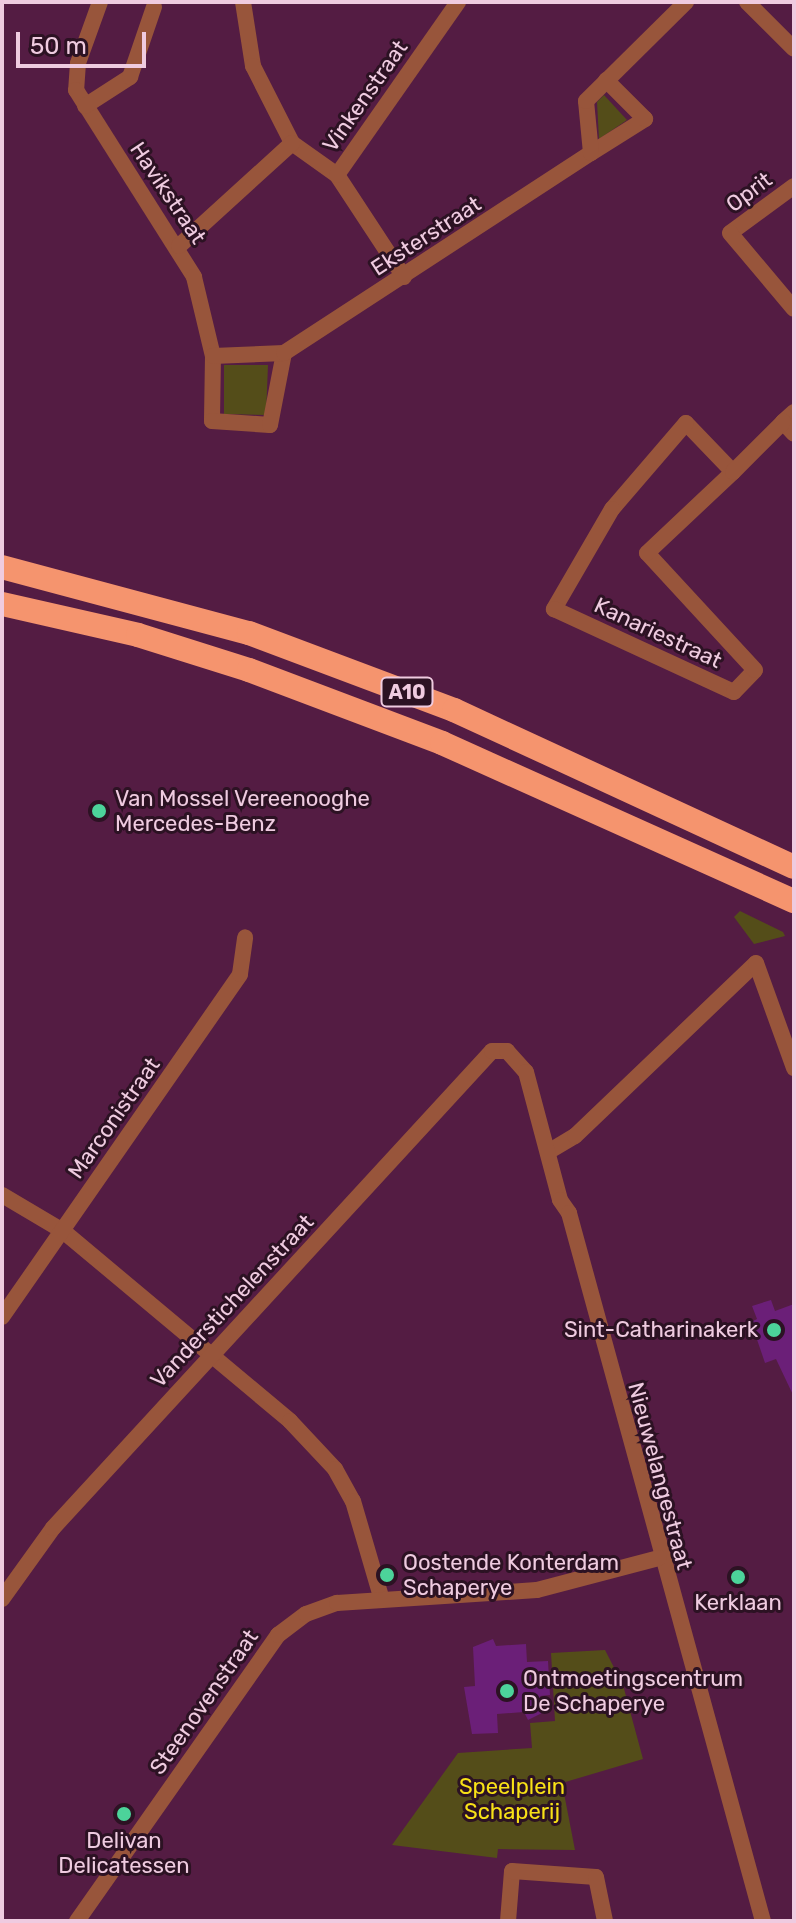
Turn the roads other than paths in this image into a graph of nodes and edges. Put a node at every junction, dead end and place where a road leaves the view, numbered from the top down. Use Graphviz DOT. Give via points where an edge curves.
graph roads {
  1 [pos="100,2"];
  2 [pos="243,2"];
  3 [pos="458,2"];
  4 [pos="686,2"];
  5 [pos="747,2"];
  6 [pos="154,7"];
  7 [pos="794,49"];
  8 [pos="606,80"];
  9 [pos="85,106"];
  10 [pos="292,143"];
  11 [pos="591,153"];
  12 [pos="337,175"];
  13 [pos="792,193"];
  14 [pos="179,246"];
  15 [pos="404,277"];
  16 [pos="794,309"];
  17 [pos="284,353"];
  18 [pos="213,356"];
  19 [pos="790,423"];
  20 [pos="733,472"];
  21 [pos="2,567"];
  22 [pos="2,604"];
  23 [pos="794,867"];
  24 [pos="794,901"];
  25 [pos="245,937"];
  26 [pos="507,1051"];
  27 [pos="794,1068"];
  28 [pos="548,1152"];
  29 [pos="2,1195"];
  30 [pos="63,1231"];
  31 [pos="2,1317"];
  32 [pos="213,1354"];
  33 [pos="659,1558"];
  34 [pos="2,1599"];
  35 [pos="382,1600"];
  36 [pos="77,1921"];
  37 [pos="508,1921"];
  38 [pos="605,1921"];
  39 [pos="763,1921"];
  1 -- 9 [label="street, Havikstraat" via="78,63 76,90"];
  2 -- 10 [label="street" via="253,66"];
  3 -- 12 [label="street, Vinkenstraat"];
  4 -- 8 [label="street"];
  5 -- 7 [label="street"];
  6 -- 9 [label="street" via="130,77"];
  8 -- 11 [label="street" via="586,101"];
  8 -- 11 [label="street, Eksterstraat" via="645,119"];
  9 -- 14 [label="street, Havikstraat"];
  10 -- 12 [label="street"];
  10 -- 14 [label="street"];
  11 -- 15 [label="street, Eksterstraat"];
  12 -- 15 [label="street"];
  13 -- 16 [label="street, Oprit" via="730,233"];
  14 -- 18 [label="street, Havikstraat" via="203,304"];
  15 -- 17 [label="street, Eksterstraat"];
  17 -- 18 [label="street, Eksterstraat"];
  17 -- 18 [label="street" via="270,425 212,421"];
  19 -- 20 [label="street, Kanariestraat"];
  20 -- 20 [label="street, Kanariestraat" via="686,423 612,509 554,609 734,692 755,670 647,553"];
  21 -- 23 [label="highway, A10" via="249,633 439,704"];
  22 -- 24 [label="highway, A10" via="138,635 249,670 442,743"];
  25 -- 30 [label="street, Marconistraat" via="240,974"];
  26 -- 28 [label="street, Nieuwelangestraat" via="526,1072"];
  26 -- 32 [label="street, Vanderstichelenstraat" via="492,1051"];
  27 -- 28 [label="street" via="756,963 575,1136"];
  28 -- 33 [label="street, Nieuwelangestraat" via="599,1321"];
  29 -- 30 [label="street"];
  30 -- 31 [label="street, Marconistraat"];
  30 -- 32 [label="street"];
  32 -- 34 [label="street, Vanderstichelenstraat" via="53,1528"];
  32 -- 35 [label="street" via="335,1469 363,1528"];
  33 -- 35 [label="street, Steenovenstraat" via="537,1590"];
  33 -- 39 [label="street, Nieuwelangestraat"];
  35 -- 36 [label="street, Steenovenstraat" via="337,1603 306,1614 278,1635"];
  37 -- 38 [label="street" via="512,1871 596,1877"];
}
